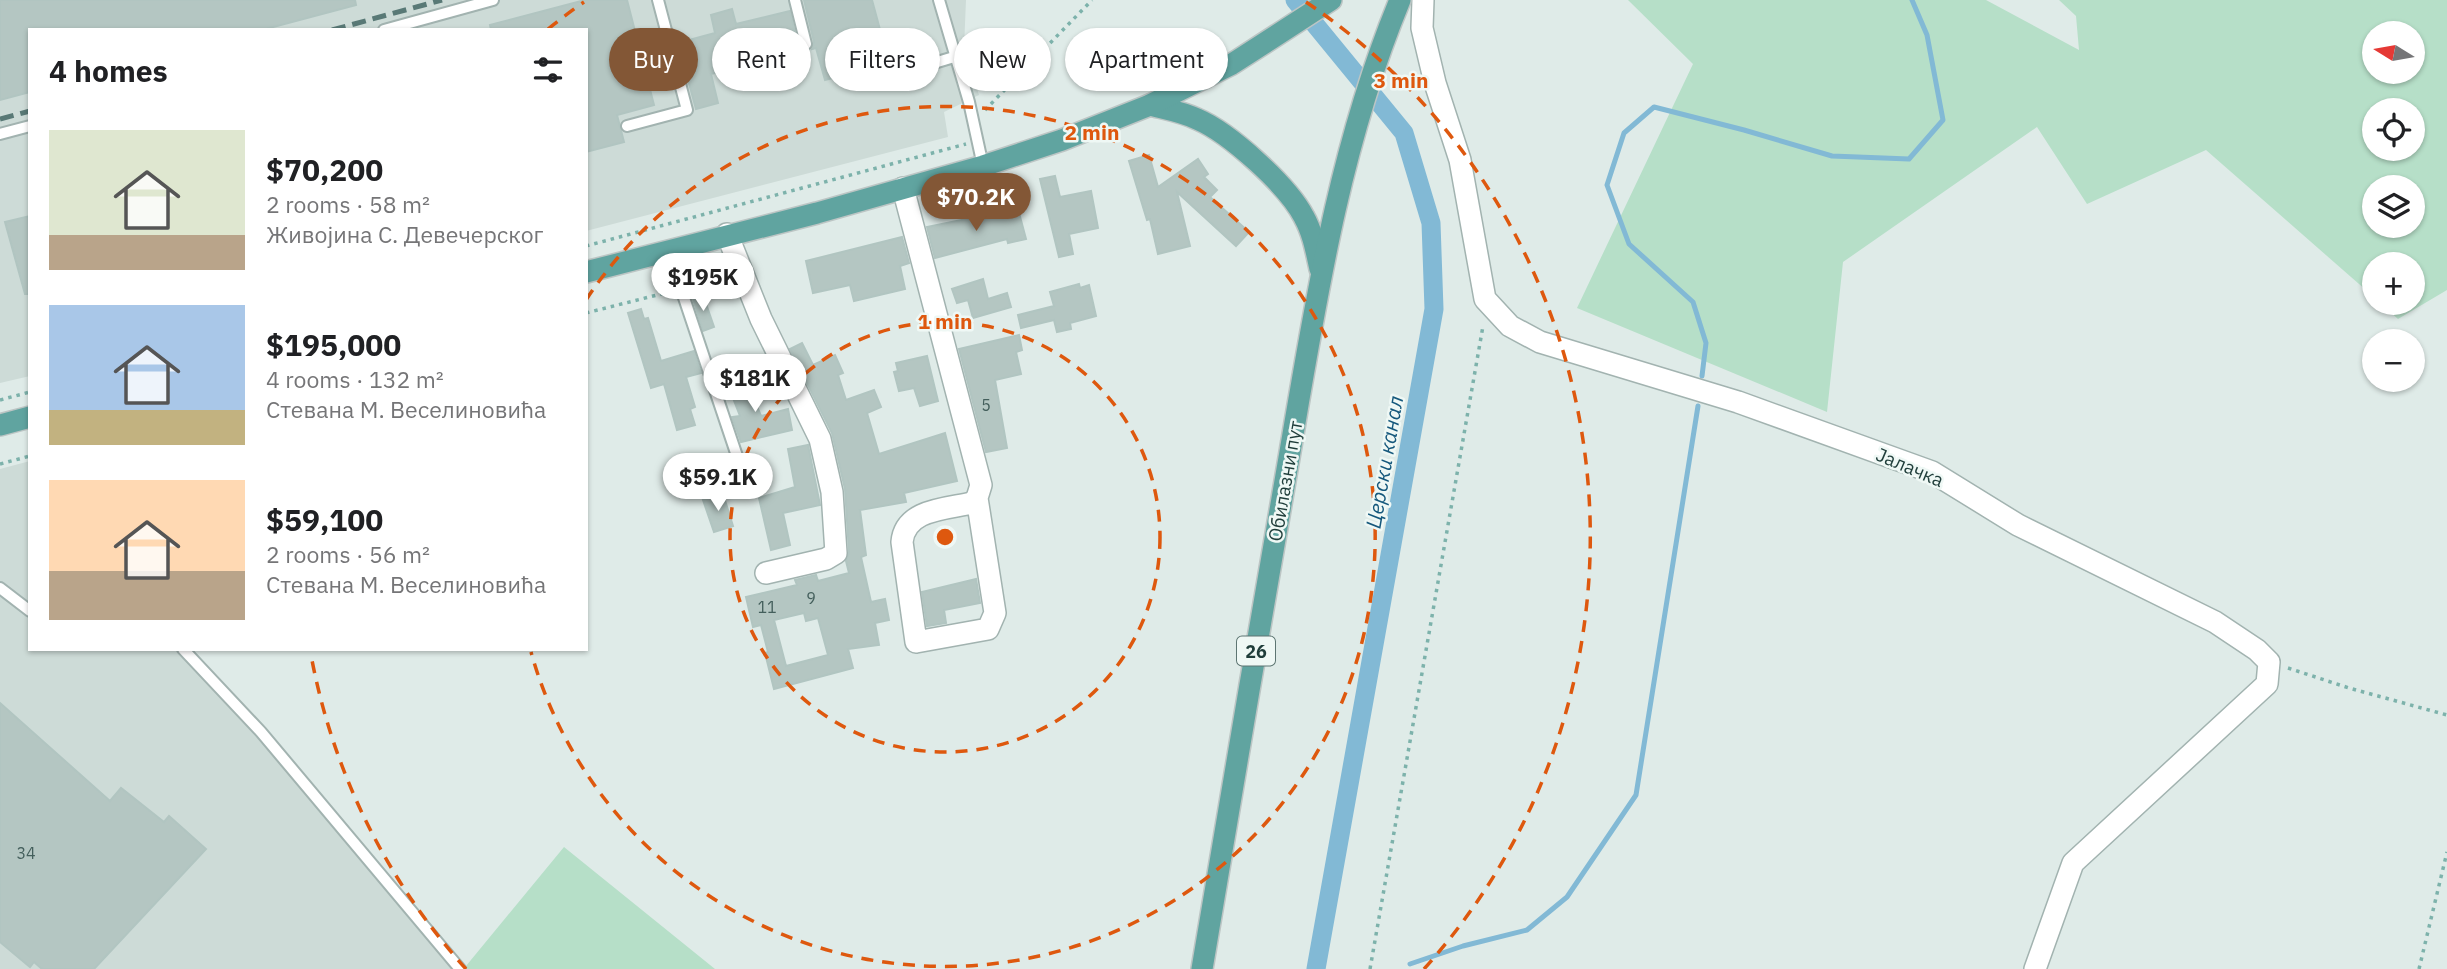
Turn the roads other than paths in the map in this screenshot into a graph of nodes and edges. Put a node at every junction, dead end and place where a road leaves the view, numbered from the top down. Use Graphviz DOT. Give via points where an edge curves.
graph roads {
  1 [pos="493,0"];
  2 [pos="658,0"];
  3 [pos="795,0"];
  4 [pos="939,0"];
  5 [pos="1331,0"];
  6 [pos="1400,0"];
  7 [pos="1423,0"];
  8 [pos="391,28"];
  9 [pos="802,28"];
  10 [pos="954,57"];
  11 [pos="940,61"];
  12 [pos="964,91"];
  13 [pos="1150,105"];
  14 [pos="627,126"];
  15 [pos="28,127"];
  16 [pos="0,134"];
  17 [pos="983,166"];
  18 [pos="903,188"];
  19 [pos="727,234"];
  20 [pos="668,250"];
  21 [pos="588,271"];
  22 [pos="1321,275"];
  23 [pos="28,418"];
  24 [pos="0,425"];
  25 [pos="739,462"];
  26 [pos="977,498"];
  27 [pos="766,573"];
  28 [pos="0,588"];
  29 [pos="28,609"];
  30 [pos="185,651"];
  31 [pos="460,969"];
  32 [pos="1202,969"];
  33 [pos="2035,969"];
  1 -- 8 [label="lane"];
  2 -- 14 [label="lane" via="687,110"];
  3 -- 9 [label="lane"];
  4 -- 10 [label="lane"];
  5 -- 13 [label="main road" via="1232,64"];
  6 -- 22 [label="main road, Обилазни пут / 26" via="1372,73"];
  7 -- 33 [label="street, Јалачка" via="1422,28 1460,160 1485,299 1510,326 1540,342 1738,402 1932,472 2018,525 2215,622 2269,662 2267,684 2073,863"];
  10 -- 11 [label="lane"];
  12 -- 17 [label="lane"];
  13 -- 17 [label="main road"];
  13 -- 22 [label="main road" via="1198,119 1268,173 1304,215"];
  15 -- 16 [label="lane"];
  17 -- 18 [label="main road"];
  18 -- 19 [label="main road"];
  18 -- 26 [label="street" via="980,475"];
  19 -- 20 [label="main road"];
  19 -- 27 [label="street" via="761,319 820,439 832,492 836,553"];
  20 -- 21 [label="main road"];
  20 -- 25 [label="lane"];
  22 -- 32 [label="main road, Обилазни пут / 26"];
  23 -- 24 [label="main road"];
  26 -- 26 [label="street" via="919,516 905,527 902,542 916,642 988,629 992,624 995,613"];
  28 -- 29 [label="lane"];
  30 -- 31 [label="lane" via="261,732"];
}
